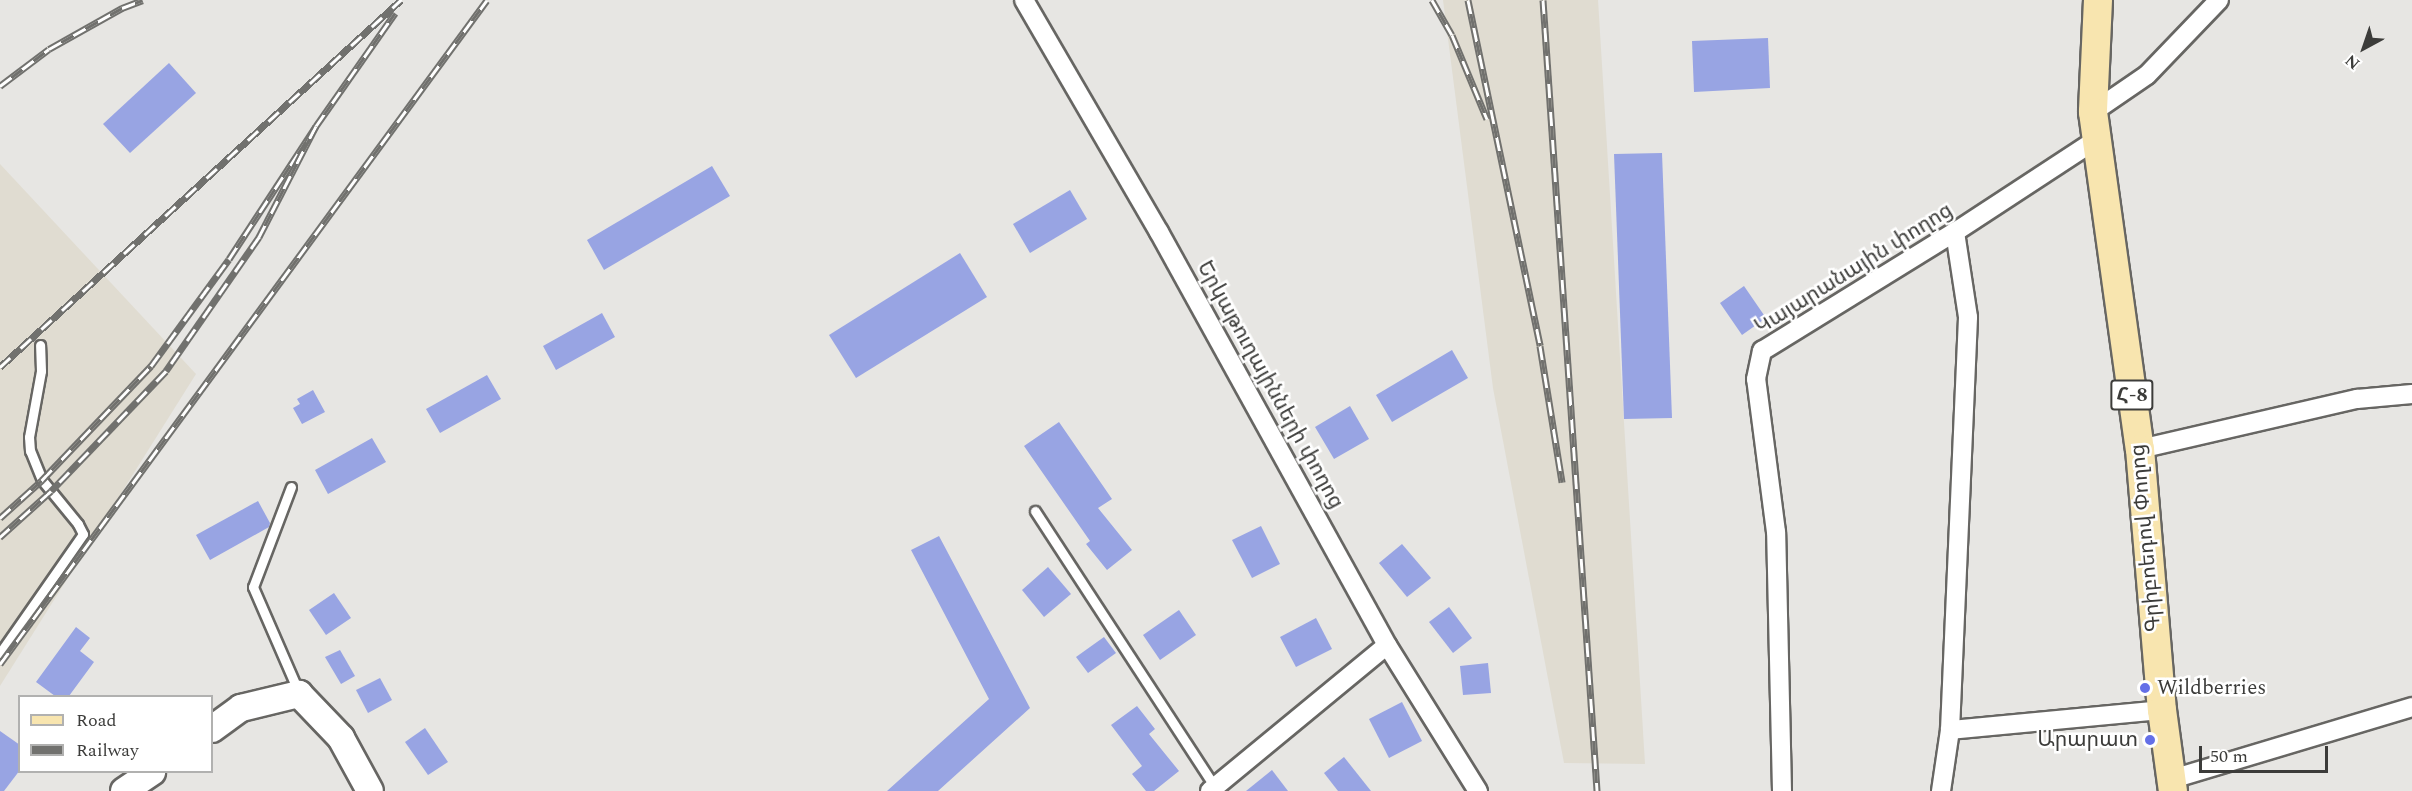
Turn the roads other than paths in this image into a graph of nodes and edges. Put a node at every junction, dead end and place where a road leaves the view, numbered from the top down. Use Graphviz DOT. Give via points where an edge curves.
graph roads {
  1 [pos="1024,0"];
  2 [pos="2098,0"];
  3 [pos="2219,0"];
  4 [pos="2095,126"];
  5 [pos="1955,232"];
  6 [pos="39,345"];
  7 [pos="2412,394"];
  8 [pos="2140,449"];
  9 [pos="291,487"];
  10 [pos="1035,511"];
  11 [pos="1387,645"];
  12 [pos="0,653"];
  13 [pos="299,694"];
  14 [pos="2412,707"];
  15 [pos="2162,710"];
  16 [pos="213,728"];
  17 [pos="1950,730"];
  18 [pos="149,773"];
  19 [pos="2172,785"];
  20 [pos="1213,789"];
  21 [pos="124,791"];
  22 [pos="370,791"];
  23 [pos="1478,791"];
  24 [pos="1782,791"];
  25 [pos="1941,791"];
  1 -- 11 [label="street, Երկաթուղայինների փողոց" via="1159,232"];
  2 -- 4 [label="main road, Գրիբոեդով Փողոց / Հ-8"];
  3 -- 4 [label="street, Կայարանային փողոց"];
  4 -- 5 [label="street, Կայարանային փողոց"];
  4 -- 8 [label="main road, Գրիբոեդով Փողոց / Հ-8"];
  5 -- 17 [label="street" via="1968,317"];
  5 -- 24 [label="street, Կայարանային փողոց" via="1762,351 1756,379 1776,532"];
  6 -- 12 [label="lane" via="41,371 30,451 42,480 84,534"];
  7 -- 8 [label="street" via="2356,399"];
  8 -- 15 [label="main road, Գրիբոեդով Փողոց / Հ-8"];
  9 -- 13 [label="lane" via="253,587"];
  10 -- 20 [label="lane"];
  11 -- 20 [label="street"];
  11 -- 23 [label="street, Երկաթուղայինների փողոց"];
  13 -- 16 [label="street" via="241,708"];
  13 -- 22 [label="street" via="341,738"];
  14 -- 19 [label="street"];
  15 -- 17 [label="street"];
  15 -- 19 [label="main road, Գրիբոեդով Փողոց / Հ-8"];
  17 -- 25 [label="street"];
  18 -- 21 [label="street"];
}
